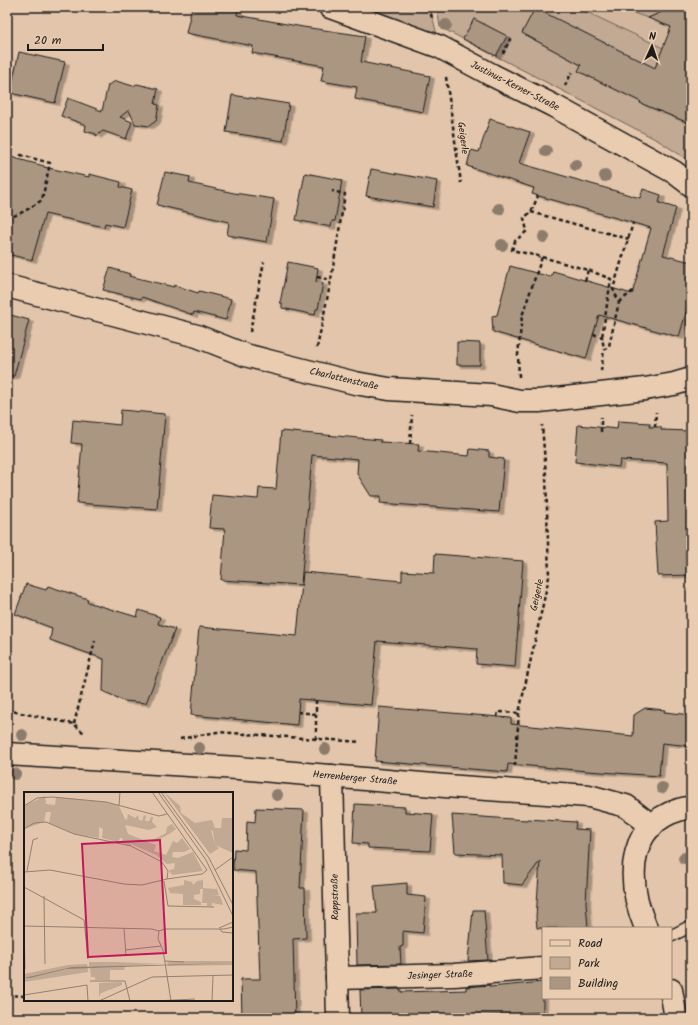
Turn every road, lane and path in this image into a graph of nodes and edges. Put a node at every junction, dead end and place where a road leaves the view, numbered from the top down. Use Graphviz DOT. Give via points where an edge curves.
graph roads {
  1 [pos="330,7"];
  2 [pos="447,78"];
  3 [pos="21,159"];
  4 [pos="461,183"];
  5 [pos="691,186"];
  6 [pos="332,191"];
  7 [pos="538,196"];
  8 [pos="531,212"];
  9 [pos="7,219"];
  10 [pos="633,223"];
  11 [pos="629,239"];
  12 [pos="542,257"];
  13 [pos="264,262"];
  14 [pos="588,270"];
  15 [pos="317,277"];
  16 [pos="331,280"];
  17 [pos="585,281"];
  18 [pos="7,286"];
  19 [pos="632,291"];
  20 [pos="619,302"];
  21 [pos="593,334"];
  22 [pos="602,337"];
  23 [pos="609,346"];
  24 [pos="604,350"];
  25 [pos="245,355"];
  26 [pos="312,372"];
  27 [pos="691,379"];
  28 [pos="414,391"];
  29 [pos="530,401"];
  30 [pos="410,444"];
  31 [pos="95,641"];
  32 [pos="316,700"];
  33 [pos="7,710"];
  34 [pos="298,712"];
  35 [pos="519,713"];
  36 [pos="316,714"];
  37 [pos="497,717"];
  38 [pos="74,724"];
  39 [pos="89,738"];
  40 [pos="316,739"];
  41 [pos="179,740"];
  42 [pos="361,742"];
  43 [pos="7,754"];
  44 [pos="332,776"];
  45 [pos="513,791"];
  46 [pos="691,807"];
  47 [pos="652,826"];
  48 [pos="646,927"];
  49 [pos="689,927"];
  50 [pos="672,936"];
  51 [pos="542,968"];
  52 [pos="337,978"];
  53 [pos="7,995"];
  54 [pos="24,996"];
  55 [pos="672,996"];
  56 [pos="338,1018"];
  57 [pos="676,1018"];
  1 -- 5 [label="street, Justinus-Kerner-Straße" via="440,47 674,172"];
  2 -- 4 [label="path, Geigerle"];
  3 -- 9 [label="path" via="21,155 50,162 42,200"];
  6 -- 16 [label="path" via="345,194"];
  7 -- 8 [label="path"];
  8 -- 11 [label="path"];
  8 -- 12 [label="path" via="524,218 527,231 515,240 512,250"];
  10 -- 11 [label="path"];
  11 -- 20 [label="path" via="613,289"];
  12 -- 14 [label="path"];
  12 -- 29 [label="path, Geigerle" via="522,316 518,355"];
  13 -- 25 [label="path"];
  14 -- 17 [label="path"];
  14 -- 22 [label="path" via="611,279"];
  15 -- 16 [label="path"];
  16 -- 26 [label="path"];
  18 -- 25 [label="street, Charlottenstraße" via="197,336"];
  19 -- 20 [label="path"];
  20 -- 23 [label="path"];
  21 -- 22 [label="path"];
  22 -- 24 [label="path"];
  25 -- 26 [label="street, Charlottenstraße"];
  26 -- 28 [label="street, Charlottenstraße" via="355,383"];
  27 -- 29 [label="street, Charlottenstraße" via="646,389"];
  28 -- 29 [label="street, Charlottenstraße" via="491,395"];
  28 -- 30 [label="path"];
  29 -- 35 [label="path, Geigerle" via="546,475 549,577"];
  31 -- 38 [label="path"];
  32 -- 36 [label="path"];
  33 -- 38 [label="path"];
  34 -- 36 [label="path"];
  35 -- 37 [label="path" via="498,712"];
  35 -- 45 [label="path, Geigerle"];
  36 -- 40 [label="path"];
  38 -- 39 [label="path"];
  40 -- 41 [label="path" via="217,732"];
  40 -- 42 [label="path"];
  43 -- 44 [label="street, Herrenberger Straße" via="214,766"];
  44 -- 45 [label="street, Herrenberger Straße"];
  44 -- 52 [label="street, Rappstraße"];
  45 -- 47 [label="street, Herrenberger Straße" via="589,796 626,806"];
  46 -- 47 [label="street" via="664,816"];
  47 -- 48 [label="street" via="643,837 636,853 633,875 635,894"];
  49 -- 50 [label="lane"];
  51 -- 52 [label="street, Jesinger Straße" via="454,975"];
  52 -- 56 [label="street, Rappstraße"];
  53 -- 54 [label="path"];
  55 -- 57 [label="street"];
}
